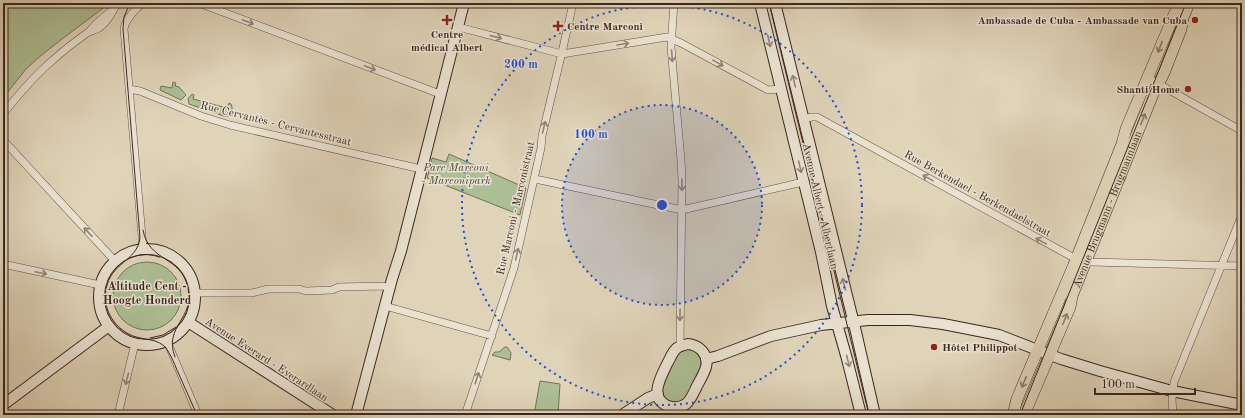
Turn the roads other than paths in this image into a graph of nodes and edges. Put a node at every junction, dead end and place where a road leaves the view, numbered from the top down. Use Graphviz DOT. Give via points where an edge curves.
graph roads {
  1 [pos="119,3"];
  2 [pos="143,3"];
  3 [pos="199,3"];
  4 [pos="464,3"];
  5 [pos="573,3"];
  6 [pos="674,3"];
  7 [pos="760,3"];
  8 [pos="775,3"];
  9 [pos="1179,3"];
  10 [pos="1189,3"];
  11 [pos="458,27"];
  12 [pos="671,38"];
  13 [pos="562,54"];
  14 [pos="1148,78"];
  15 [pos="1158,84"];
  16 [pos="129,89"];
  17 [pos="781,89"];
  18 [pos="440,94"];
  19 [pos="3,114"];
  20 [pos="803,119"];
  21 [pos="1242,131"];
  22 [pos="3,140"];
  23 [pos="421,169"];
  24 [pos="534,179"];
  25 [pos="803,182"];
  26 [pos="682,210"];
  27 [pos="1242,214"];
  28 [pos="143,248"];
  29 [pos="1081,260"];
  30 [pos="115,261"];
  31 [pos="3,264"];
  32 [pos="1221,266"];
  33 [pos="1242,266"];
  34 [pos="100,285"];
  35 [pos="390,288"];
  36 [pos="196,293"];
  37 [pos="385,306"];
  38 [pos="188,322"];
  39 [pos="853,322"];
  40 [pos="838,323"];
  41 [pos="108,326"];
  42 [pos="492,336"];
  43 [pos="166,342"];
  44 [pos="135,343"];
  45 [pos="680,346"];
  46 [pos="1038,350"];
  47 [pos="1050,354"];
  48 [pos="706,359"];
  49 [pos="1172,391"];
  50 [pos="658,394"];
  51 [pos="3,405"];
  52 [pos="1242,405"];
  53 [pos="683,411"];
  54 [pos="118,415"];
  55 [pos="198,415"];
  56 [pos="333,415"];
  57 [pos="356,415"];
  58 [pos="465,415"];
  59 [pos="622,415"];
  60 [pos="861,415"];
  61 [pos="875,415"];
  62 [pos="1013,415"];
  63 [pos="1024,415"];
  64 [pos="1173,415"];
  1 -- 19 [label="street" via="94,24 89,32 52,60 31,80"];
  2 -- 16 [label="street" via="131,15 124,29"];
  3 -- 18 [label="street, one-way"];
  4 -- 11 [label="street"];
  5 -- 13 [label="street, Rue Marconi - Marconistraat"];
  6 -- 12 [label="street"];
  7 -- 17 [label="street, Avenue Albert - Albertlaan, one-way"];
  20 -- 8 [label="street, Avenue Albert - Albertlaan, one-way"];
  9 -- 14 [label="main road, Avenue Brugmann - Brugmannlaan, one-way"];
  10 -- 15 [label="main road, Avenue Brugmann - Brugmannlaan"];
  11 -- 13 [label="street, one-way"];
  11 -- 18 [label="street"];
  13 -- 12 [label="street, one-way"];
  12 -- 17 [label="street, one-way" via="768,90"];
  12 -- 26 [label="street, one-way" via="681,160"];
  24 -- 13 [label="street, Rue Marconi - Marconistraat, one-way"];
  14 -- 15 [label="street"];
  14 -- 29 [label="main road, Avenue Brugmann - Brugmannlaan" via="1129,122"];
  15 -- 21 [label="street"];
  29 -- 15 [label="main road, Avenue Brugmann - Brugmannlaan, one-way"];
  16 -- 23 [label="street, Rue Cervantès - Cervantesstraat" via="230,125"];
  16 -- 28 [label="street"];
  17 -- 25 [label="street, Avenue Albert - Albertlaan, one-way"];
  18 -- 23 [label="street"];
  29 -- 20 [label="street, Rue Berkendael - Berkendaelstraat, one-way" via="816,117"];
  39 -- 20 [label="street, Avenue Albert - Albertlaan, one-way"];
  30 -- 22 [label="street, one-way"];
  23 -- 35 [label="street"];
  24 -- 26 [label="street"];
  42 -- 24 [label="street, Rue Marconi - Marconistraat, one-way" via="514,268"];
  25 -- 26 [label="street"];
  25 -- 40 [label="street, Avenue Albert - Albertlaan"];
  26 -- 45 [label="street, one-way"];
  27 -- 32 [label="street"];
  28 -- 30 [label="street" via="133,250"];
  28 -- 36 [label="street" via="165,251 179,259 188,270"];
  29 -- 32 [label="street, Rue Berkendael - Berkendaelstraat"];
  29 -- 46 [label="main road, Avenue Brugmann - Brugmannlaan"];
  47 -- 29 [label="main road, Avenue Brugmann - Brugmannlaan, one-way" via="1070,307"];
  30 -- 34 [label="street" via="105,273"];
  31 -- 34 [label="street, one-way"];
  32 -- 33 [label="street, Rue Berkendael - Berkendaelstraat"];
  32 -- 49 [label="street"];
  34 -- 41 [label="street" via="100,307"];
  35 -- 36 [label="street" via="339,287 332,290 306,291 299,288 268,289 252,293"];
  35 -- 37 [label="street"];
  36 -- 38 [label="street" via="195,308"];
  37 -- 42 [label="street"];
  37 -- 57 [label="street"];
  38 -- 43 [label="street" via="176,336"];
  38 -- 56 [label="street, Avenue Everard - Everardlaan"];
  39 -- 40 [label="street"];
  39 -- 46 [label="street" via="910,320 943,324 999,336"];
  39 -- 61 [label="street, Avenue Albert - Albertlaan"];
  40 -- 48 [label="street" via="771,336"];
  40 -- 60 [label="street, Avenue Albert - Albertlaan, one-way"];
  41 -- 44 [label="street" via="119,336"];
  41 -- 51 [label="street"];
  58 -- 42 [label="street, Rue Marconi - Marconistraat, one-way"];
  43 -- 44 [label="street" via="153,345"];
  43 -- 55 [label="street"];
  44 -- 54 [label="street, one-way"];
  45 -- 48 [label="street" via="697,346"];
  45 -- 50 [label="street" via="674,352 657,385"];
  46 -- 47 [label="street"];
  46 -- 62 [label="main road, Avenue Brugmann - Brugmannlaan, one-way" via="1017,399"];
  47 -- 49 [label="street"];
  47 -- 63 [label="main road, Avenue Brugmann - Brugmannlaan"];
  48 -- 53 [label="street" via="706,368"];
  49 -- 52 [label="street"];
  49 -- 64 [label="street"];
  50 -- 53 [label="street" via="666,405"];
  50 -- 59 [label="street"];
}
